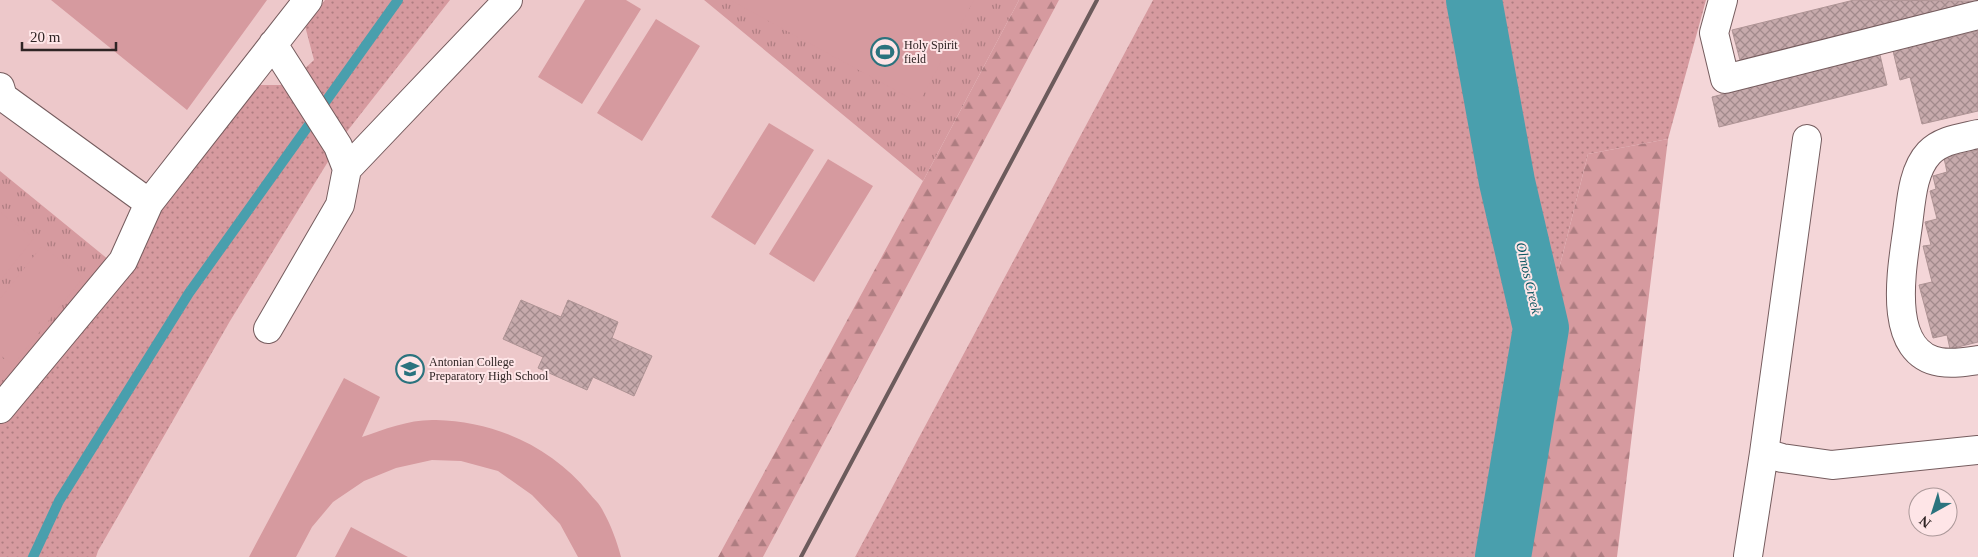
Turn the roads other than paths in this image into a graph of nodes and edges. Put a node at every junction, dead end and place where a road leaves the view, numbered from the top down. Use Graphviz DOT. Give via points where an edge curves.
graph roads {
  1 [pos="308,0"];
  2 [pos="508,0"];
  3 [pos="1723,0"];
  4 [pos="1978,15"];
  5 [pos="273,44"];
  6 [pos="0,87"];
  7 [pos="1978,134"];
  8 [pos="1808,140"];
  9 [pos="343,158"];
  10 [pos="149,203"];
  11 [pos="268,329"];
  12 [pos="1978,360"];
  13 [pos="0,409"];
  14 [pos="1978,450"];
  15 [pos="1764,453"];
  16 [pos="1748,556"];
  1 -- 5 [label="lane"];
  2 -- 9 [label="lane"];
  3 -- 4 [label="lane" via="1714,33 1724,79"];
  5 -- 9 [label="lane"];
  5 -- 10 [label="lane"];
  6 -- 10 [label="lane" via="3,97"];
  7 -- 12 [label="lane" via="1938,144 1921,164 1912,194 1900,297 1902,318 1909,336 1926,357 1939,362"];
  8 -- 15 [label="lane"];
  9 -- 11 [label="lane" via="340,205"];
  10 -- 13 [label="lane" via="123,261"];
  14 -- 15 [label="lane" via="1832,465"];
  15 -- 16 [label="lane"];
}
